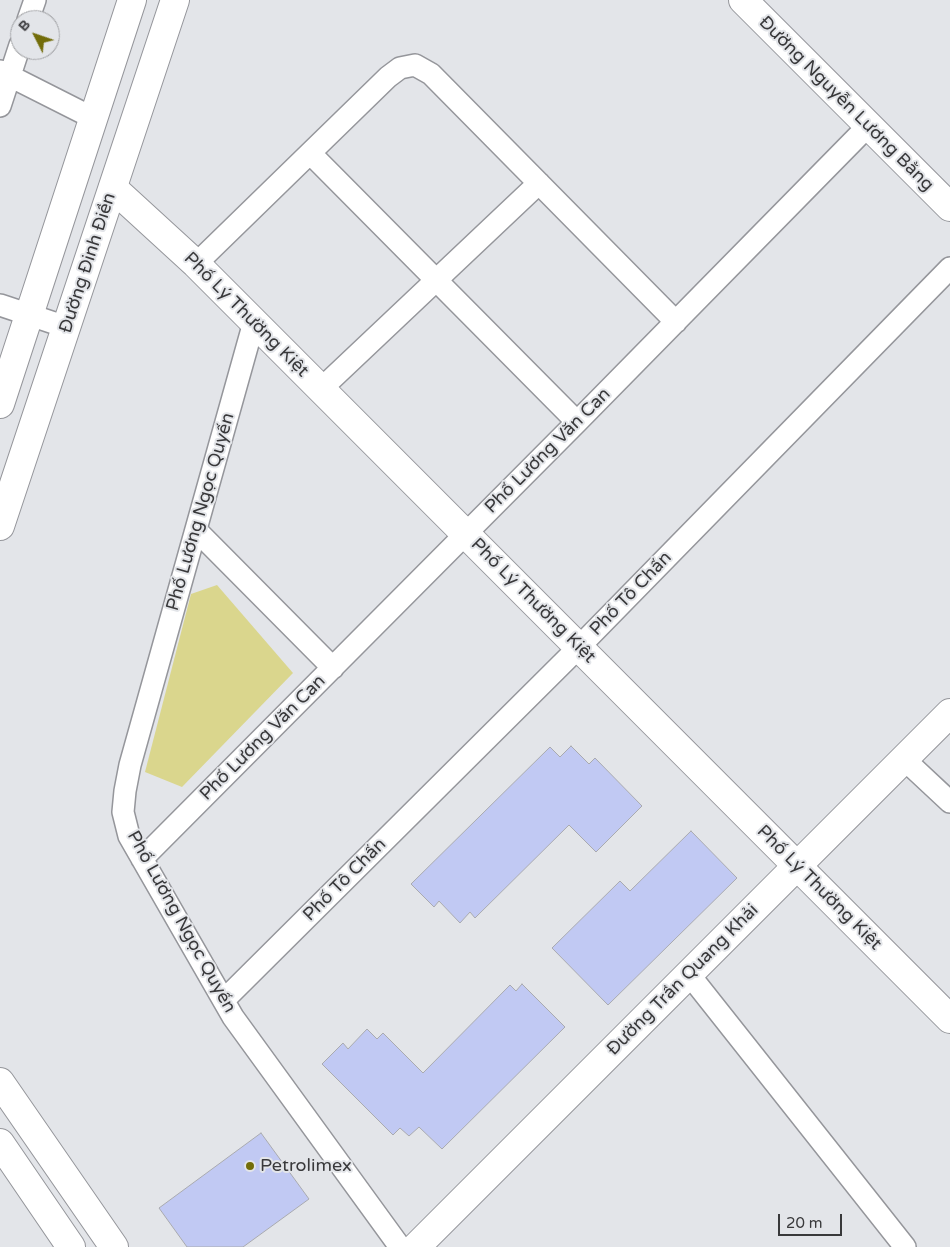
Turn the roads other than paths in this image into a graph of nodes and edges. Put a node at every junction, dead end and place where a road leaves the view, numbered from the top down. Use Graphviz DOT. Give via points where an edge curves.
graph roads {
  1 [pos="132,0"];
  2 [pos="175,0"];
  3 [pos="743,0"];
  4 [pos="12,60"];
  5 [pos="5,74"];
  6 [pos="0,106"];
  7 [pos="93,118"];
  8 [pos="868,126"];
  9 [pos="310,153"];
  10 [pos="539,183"];
  11 [pos="113,188"];
  12 [pos="950,207"];
  13 [pos="196,264"];
  14 [pos="950,268"];
  15 [pos="436,280"];
  16 [pos="0,305"];
  17 [pos="29,316"];
  18 [pos="254,322"];
  19 [pos="676,322"];
  20 [pos="66,327"];
  21 [pos="321,389"];
  22 [pos="0,404"];
  23 [pos="577,422"];
  24 [pos="0,526"];
  25 [pos="196,530"];
  26 [pos="466,534"];
  27 [pos="579,647"];
  28 [pos="333,668"];
  29 [pos="950,713"];
  30 [pos="905,760"];
  31 [pos="950,802"];
  32 [pos="142,859"];
  33 [pos="796,866"];
  34 [pos="688,973"];
  35 [pos="224,1000"];
  36 [pos="950,1019"];
  37 [pos="0,1082"];
  38 [pos="0,1143"];
  39 [pos="71,1247"];
  40 [pos="114,1247"];
  41 [pos="400,1247"];
  42 [pos="416,1247"];
  43 [pos="906,1247"];
  1 -- 7 [label="main road"];
  2 -- 11 [label="main road, Đường Đinh Điền"];
  3 -- 8 [label="main road, Đường Nguyễn Lương Bằng"];
  4 -- 5 [label="street"];
  5 -- 6 [label="street"];
  5 -- 7 [label="street"];
  7 -- 17 [label="main road"];
  8 -- 12 [label="main road, Đường Nguyễn Lương Bằng"];
  8 -- 19 [label="street, Phố Lương Văn Can"];
  9 -- 10 [label="street" via="388,77 400,68 415,65 431,74"];
  9 -- 13 [label="street"];
  9 -- 15 [label="street"];
  10 -- 15 [label="street"];
  10 -- 19 [label="street"];
  11 -- 13 [label="main road, Phố Lý Thường Kiệt"];
  11 -- 20 [label="main road, Đường Đinh Điền"];
  13 -- 18 [label="main road, Phố Lý Thường Kiệt"];
  14 -- 27 [label="street, Phố Tô Chấn"];
  15 -- 21 [label="street"];
  15 -- 23 [label="street"];
  16 -- 17 [label="street"];
  17 -- 20 [label="street"];
  17 -- 22 [label="main road"];
  18 -- 21 [label="main road, Phố Lý Thường Kiệt"];
  18 -- 25 [label="street, Phố Lương Ngọc Quyến"];
  19 -- 23 [label="street, Phố Lương Văn Can"];
  20 -- 24 [label="main road, Đường Đinh Điền"];
  21 -- 26 [label="main road, Phố Lý Thường Kiệt"];
  23 -- 26 [label="street, Phố Lương Văn Can"];
  25 -- 28 [label="street"];
  25 -- 32 [label="street, Phố Lương Ngọc Quyến" via="125,791 123,812 129,836"];
  26 -- 27 [label="main road, Phố Lý Thường Kiệt"];
  26 -- 28 [label="street, Phố Lương Văn Can"];
  27 -- 33 [label="main road, Phố Lý Thường Kiệt"];
  27 -- 35 [label="street, Phố Tô Chấn"];
  28 -- 32 [label="street, Phố Lương Văn Can"];
  29 -- 30 [label="main road, Đường Trần Quang Khải"];
  30 -- 31 [label="street"];
  30 -- 33 [label="main road, Đường Trần Quang Khải"];
  32 -- 35 [label="street, Phố Lương Ngọc Quyến"];
  33 -- 34 [label="main road, Đường Trần Quang Khải"];
  33 -- 36 [label="main road, Phố Lý Thường Kiệt"];
  34 -- 42 [label="main road, Đường Trần Quang Khải"];
  34 -- 43 [label="street"];
  35 -- 41 [label="street, Phố Lương Ngọc Quyến" via="233,1017"];
  37 -- 40 [label="main road"];
  38 -- 39 [label="main road"];
}
